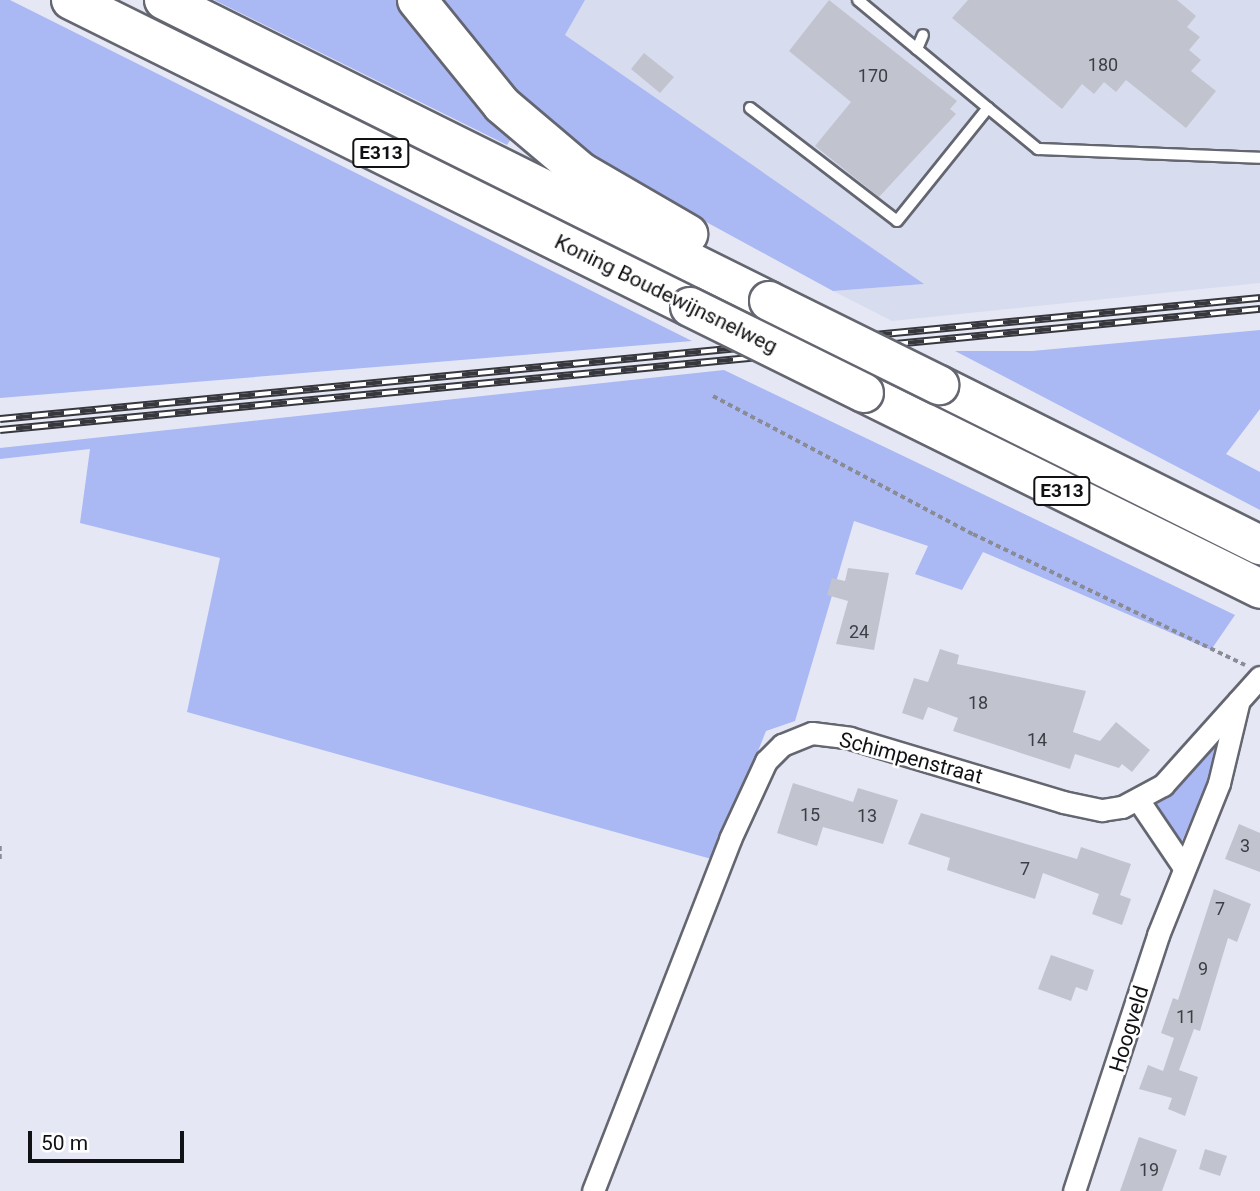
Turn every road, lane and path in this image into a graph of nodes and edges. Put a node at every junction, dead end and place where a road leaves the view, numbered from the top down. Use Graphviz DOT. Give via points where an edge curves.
graph roads {
  1 [pos="71,0"];
  2 [pos="164,0"];
  3 [pos="417,0"];
  4 [pos="858,0"];
  5 [pos="923,35"];
  6 [pos="917,50"];
  7 [pos="750,108"];
  8 [pos="988,108"];
  9 [pos="1260,158"];
  10 [pos="769,301"];
  11 [pos="713,396"];
  12 [pos="1260,545"];
  13 [pos="1260,589"];
  14 [pos="1254,672"];
  15 [pos="1239,700"];
  16 [pos="1139,801"];
  17 [pos="0,846"];
  18 [pos="0,860"];
  19 [pos="1183,866"];
  20 [pos="593,1191"];
  21 [pos="1074,1191"];
  1 -- 13 [label="highway, Koning Boudewijnsnelweg / E313, bridge"];
  2 -- 10 [label="highway, Koning Boudewijnsnelweg / E313"];
  3 -- 10 [label="highway" via="502,105 581,172 743,266"];
  4 -- 6 [label="lane"];
  5 -- 6 [label="lane"];
  6 -- 8 [label="lane"];
  7 -- 8 [label="lane" via="897,221"];
  8 -- 9 [label="lane" via="1038,149"];
  10 -- 12 [label="highway, Koning Boudewijnsnelweg / E313, bridge"];
  11 -- 14 [label="path" via="973,534"];
  14 -- 15 [label="street, Schimpenstraat"];
  15 -- 16 [label="street, Schimpenstraat" via="1185,763"];
  15 -- 19 [label="street, Hoogveld" via="1219,783"];
  16 -- 19 [label="street"];
  16 -- 20 [label="street, Schimpenstraat" via="1101,810 1063,802 850,738 812,733 782,745 766,761 730,839"];
  17 -- 18 [label="path"];
  19 -- 21 [label="street, Hoogveld"];
}
